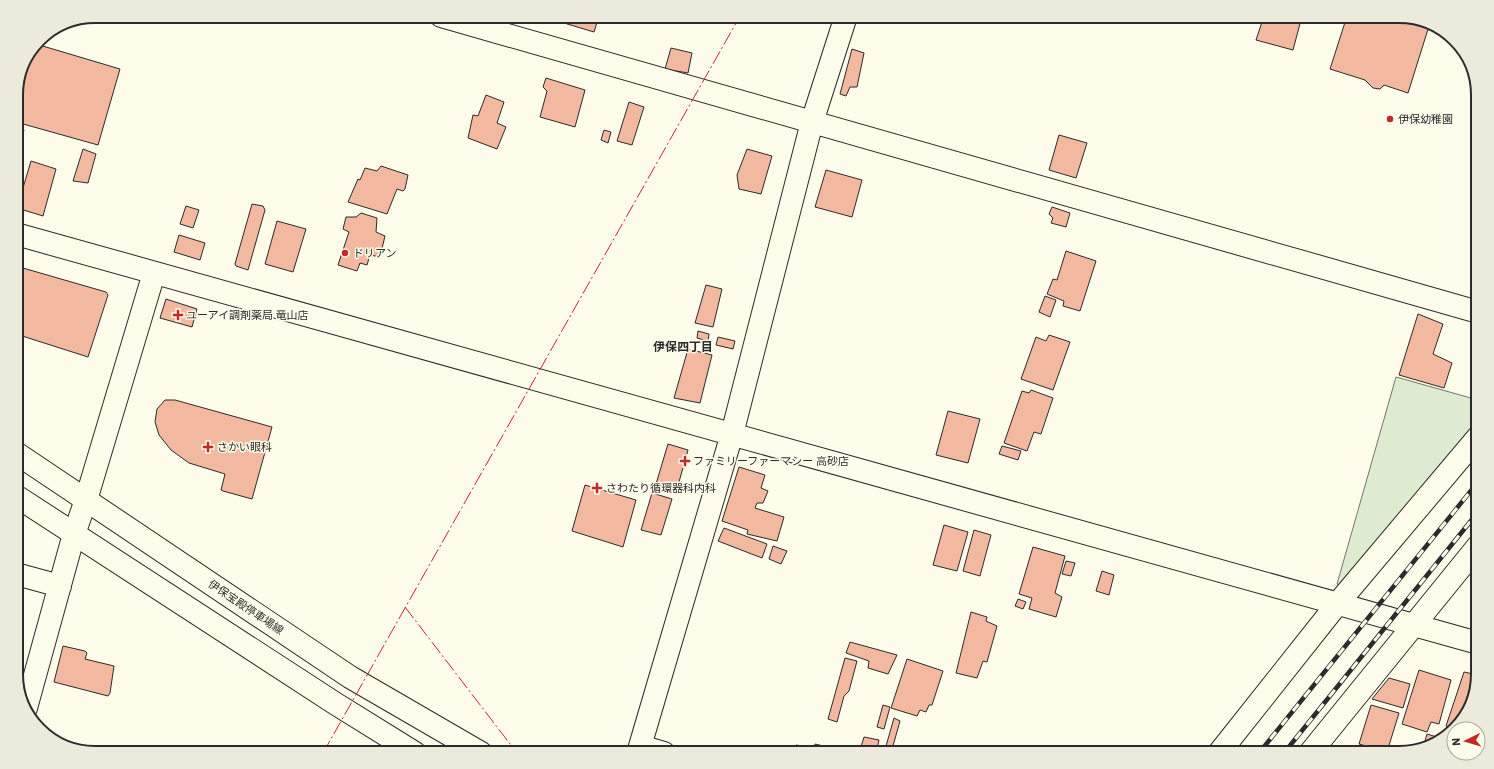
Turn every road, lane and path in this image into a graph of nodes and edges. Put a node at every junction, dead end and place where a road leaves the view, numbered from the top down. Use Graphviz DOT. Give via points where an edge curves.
graph roads {
  1 [pos="466,23"];
  2 [pos="844,23"];
  3 [pos="812,122"];
  4 [pos="23,236"];
  5 [pos="154,273"];
  6 [pos="1471,310"];
  7 [pos="732,434"];
  8 [pos="1471,445"];
  9 [pos="23,458"];
  10 [pos="86,500"];
  11 [pos="23,501"];
  12 [pos="74,534"];
  13 [pos="1471,554"];
  14 [pos="23,576"];
  15 [pos="60,586"];
  16 [pos="1338,603"];
  17 [pos="1413,624"];
  18 [pos="1471,641"];
  19 [pos="28,700"];
  20 [pos="404,746"];
  21 [pos="469,746"];
  22 [pos="640,746"];
  23 [pos="1225,746"];
  24 [pos="1316,746"];
  1 -- 3 [label="street"];
  2 -- 3 [label="street"];
  3 -- 6 [label="street"];
  3 -- 7 [label="street"];
  4 -- 5 [label="street"];
  5 -- 7 [label="street"];
  5 -- 10 [label="street"];
  7 -- 16 [label="street"];
  7 -- 22 [label="street"];
  8 -- 16 [label="street"];
  9 -- 10 [label="street, 伊保宝殿停車場線"];
  10 -- 12 [label="street"];
  10 -- 21 [label="street, 伊保宝殿停車場線" via="350,677"];
  11 -- 12 [label="street"];
  12 -- 15 [label="street"];
  12 -- 20 [label="street"];
  13 -- 17 [label="street"];
  14 -- 15 [label="street"];
  15 -- 19 [label="street"];
  16 -- 17 [label="street"];
  16 -- 23 [label="street"];
  17 -- 18 [label="street"];
  17 -- 24 [label="street"];
}
